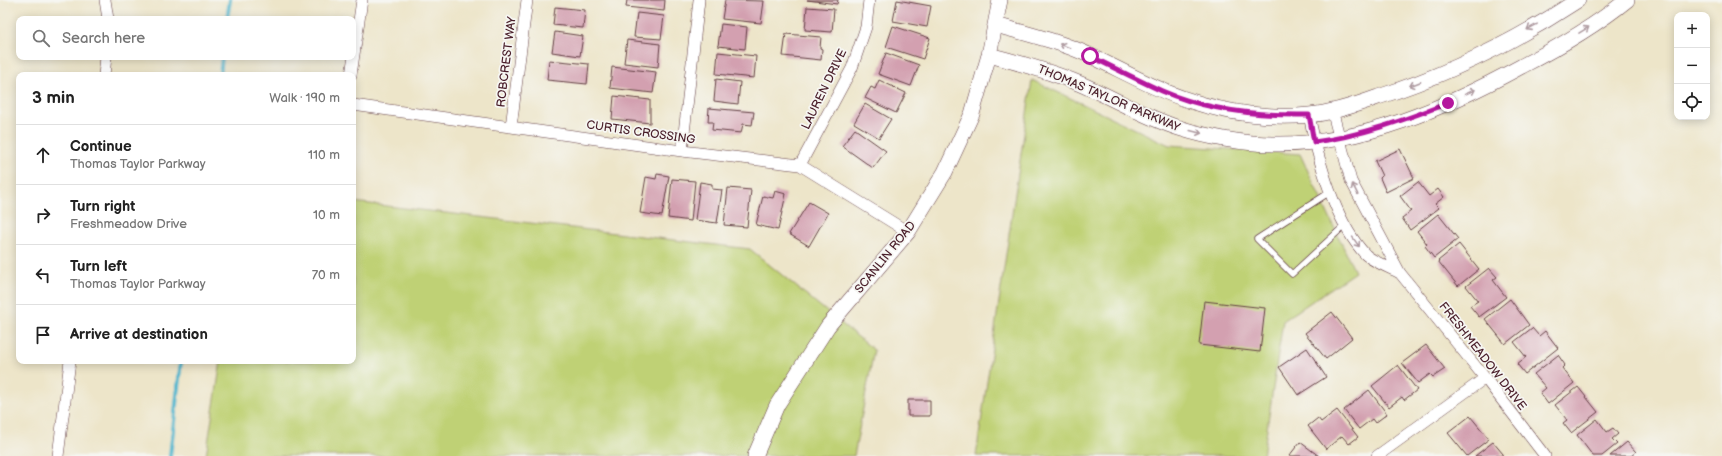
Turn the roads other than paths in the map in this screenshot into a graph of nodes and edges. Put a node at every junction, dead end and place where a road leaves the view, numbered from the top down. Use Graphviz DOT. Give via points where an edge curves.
graph roads {
  1 [pos="105,0"];
  2 [pos="362,0"];
  3 [pos="527,0"];
  4 [pos="699,0"];
  5 [pos="869,0"];
  6 [pos="1000,0"];
  7 [pos="1578,0"];
  8 [pos="1627,0"];
  9 [pos="108,16"];
  10 [pos="996,25"];
  11 [pos="356,41"];
  12 [pos="990,55"];
  13 [pos="106,60"];
  14 [pos="353,60"];
  15 [pos="104,72"];
  16 [pos="351,72"];
  17 [pos="356,105"];
  18 [pos="1332,110"];
  19 [pos="1309,115"];
  20 [pos="511,127"];
  21 [pos="1339,138"];
  22 [pos="1314,142"];
  23 [pos="682,150"];
  24 [pos="800,164"];
  25 [pos="1330,192"];
  26 [pos="1344,226"];
  27 [pos="908,232"];
  28 [pos="1400,273"];
  29 [pos="70,364"];
  30 [pos="1485,378"];
  31 [pos="58,456"];
  32 [pos="756,456"];
  33 [pos="1377,456"];
  34 [pos="1545,456"];
  1 -- 9 [label="street"];
  2 -- 11 [label="street"];
  3 -- 20 [label="street, ROBCREST WAY"];
  4 -- 23 [label="street"];
  5 -- 24 [label="street, LAUREN DRIVE" via="866,27 852,68"];
  6 -- 10 [label="street, SCANLIN ROAD"];
  7 -- 18 [label="street, one-way" via="1486,53 1437,76 1359,104"];
  21 -- 8 [label="street, THOMAS TAYLOR PARKWAY, one-way" via="1408,119 1498,80 1554,49"];
  10 -- 12 [label="street, SCANLIN ROAD"];
  19 -- 10 [label="street, one-way" via="1275,116 1233,112 1193,102 1162,91 1051,40"];
  12 -- 22 [label="street, THOMAS TAYLOR PARKWAY, one-way" via="1035,66 1179,128 1219,138 1274,144"];
  12 -- 27 [label="street, SCANLIN ROAD" via="968,122 945,172"];
  13 -- 15 [label="street"];
  14 -- 16 [label="street"];
  17 -- 20 [label="street, CURTIS CROSSING"];
  18 -- 19 [label="street"];
  18 -- 21 [label="street, FRESHMEADOW DRIVE"];
  19 -- 22 [label="street, FRESHMEADOW DRIVE"];
  20 -- 23 [label="street, CURTIS CROSSING"];
  21 -- 22 [label="street, THOMAS TAYLOR PARKWAY"];
  28 -- 21 [label="street, FRESHMEADOW DRIVE, one-way" via="1351,181"];
  22 -- 25 [label="street, FRESHMEADOW DRIVE"];
  23 -- 24 [label="street, CURTIS CROSSING"];
  24 -- 27 [label="street, CURTIS CROSSING"];
  25 -- 26 [label="street, FRESHMEADOW DRIVE"];
  25 -- 26 [label="lane" via="1257,239 1292,274"];
  26 -- 28 [label="street, FRESHMEADOW DRIVE, one-way" via="1366,256"];
  27 -- 32 [label="street, SCANLIN ROAD" via="828,326 777,406"];
  28 -- 30 [label="street, FRESHMEADOW DRIVE"];
  29 -- 31 [label="street"];
  30 -- 33 [label="street"];
  30 -- 34 [label="street, FRESHMEADOW DRIVE"];
}
